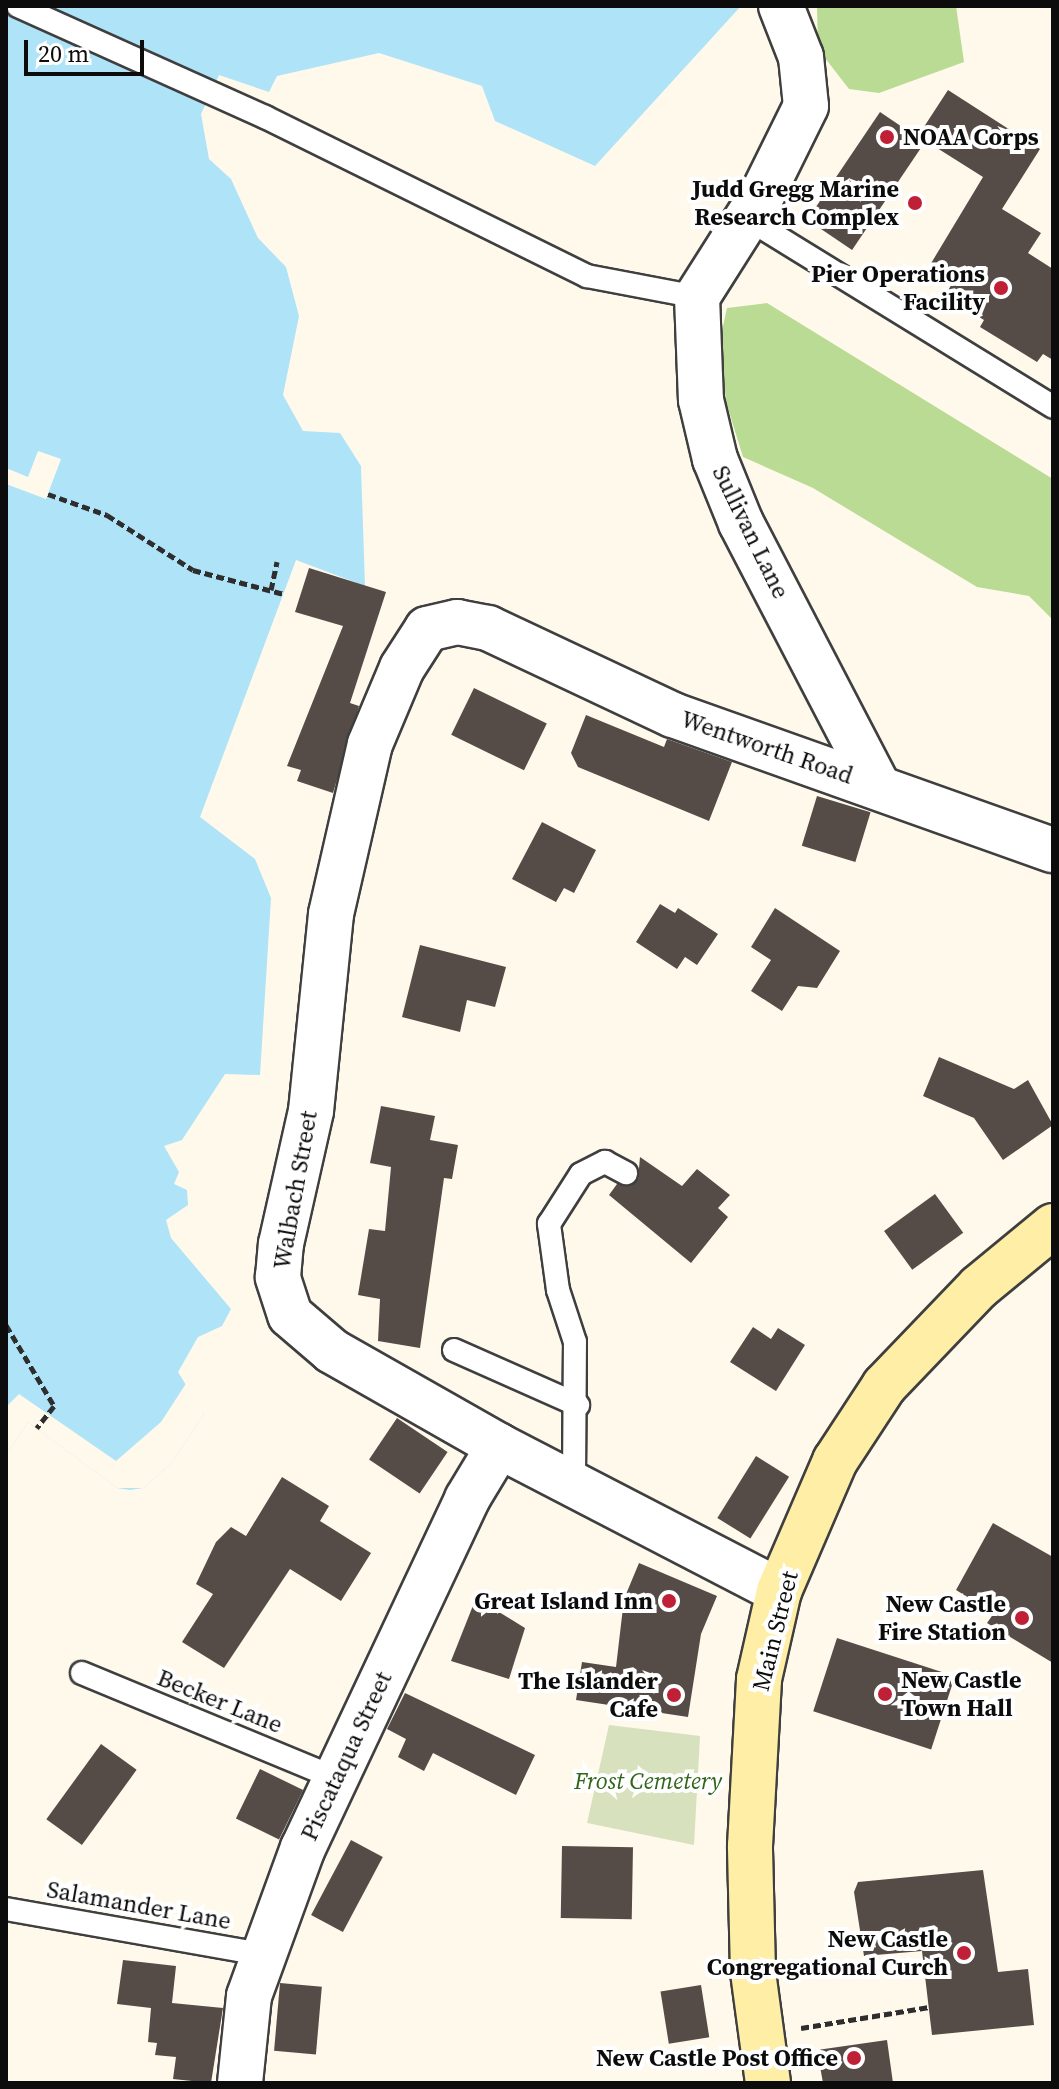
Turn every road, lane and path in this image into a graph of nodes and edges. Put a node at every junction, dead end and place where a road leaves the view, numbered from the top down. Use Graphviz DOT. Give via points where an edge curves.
graph roads {
  1 [pos="18,6"];
  2 [pos="781,6"];
  3 [pos="748,219"];
  4 [pos="697,297"];
  5 [pos="1053,407"];
  6 [pos="48,494"];
  7 [pos="277,562"];
  8 [pos="271,590"];
  9 [pos="284,594"];
  10 [pos="488,628"];
  11 [pos="877,784"];
  12 [pos="1051,846"];
  13 [pos="626,1173"];
  14 [pos="1053,1226"];
  15 [pos="6,1325"];
  16 [pos="454,1350"];
  17 [pos="578,1405"];
  18 [pos="37,1428"];
  19 [pos="499,1446"];
  20 [pos="574,1481"];
  21 [pos="779,1591"];
  22 [pos="82,1673"];
  23 [pos="338,1779"];
  24 [pos="6,1909"];
  25 [pos="262,1954"];
  26 [pos="929,2007"];
  27 [pos="796,2029"];
  28 [pos="240,2083"];
  29 [pos="768,2083"];
  1 -- 4 [label="lane" via="265,117 587,276"];
  2 -- 3 [label="street" via="801,57 806,106"];
  3 -- 4 [label="street"];
  3 -- 5 [label="lane"];
  4 -- 11 [label="street, Sullivan Lane" via="701,400 715,459"];
  6 -- 8 [label="path" via="107,515 193,570"];
  7 -- 8 [label="path"];
  8 -- 9 [label="path"];
  10 -- 11 [label="street, Wentworth Road" via="673,715"];
  10 -- 19 [label="street, Walbach Street" via="457,622 427,629 402,668 370,744 331,914 311,1111 278,1277 290,1315 332,1351"];
  11 -- 12 [label="street, Wentworth Road"];
  13 -- 17 [label="lane" via="605,1162 581,1174 549,1224 558,1290 575,1342"];
  14 -- 21 [label="main road, Main Street" via="979,1287 884,1386 835,1461"];
  15 -- 18 [label="path" via="54,1406"];
  16 -- 17 [label="lane"];
  17 -- 20 [label="lane"];
  19 -- 20 [label="street, Walbach Street"];
  19 -- 23 [label="street, Piscataqua Street" via="416,1603"];
  20 -- 21 [label="street, Walbach Street"];
  21 -- 29 [label="main road, Main Street" via="759,1679 750,1846 753,1972"];
  22 -- 23 [label="lane, Becker Lane"];
  23 -- 25 [label="street, Piscataqua Street"];
  24 -- 25 [label="lane, Salamander Lane"];
  25 -- 28 [label="street, Piscataqua Street" via="249,1996"];
  26 -- 27 [label="path"];
}
